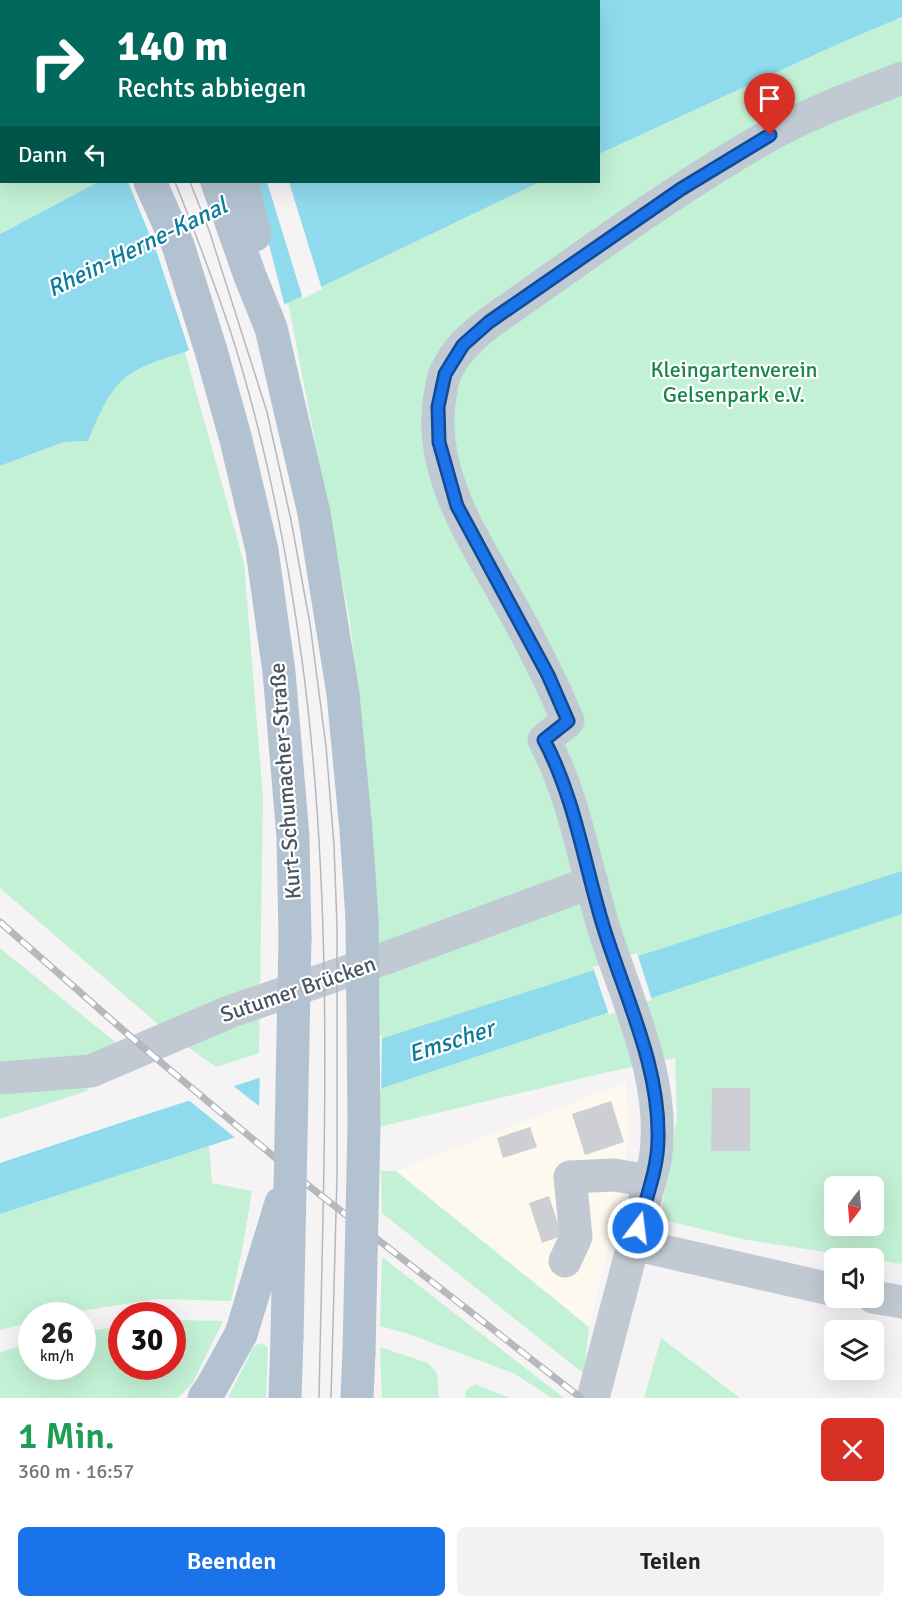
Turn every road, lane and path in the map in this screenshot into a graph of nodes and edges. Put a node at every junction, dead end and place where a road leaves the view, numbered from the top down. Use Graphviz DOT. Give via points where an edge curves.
graph roads {
  1 [pos="902,78"];
  2 [pos="150,183"];
  3 [pos="217,183"];
  4 [pos="242,183"];
  5 [pos="272,328"];
  6 [pos="592,882"];
  7 [pos="0,1078"];
  8 [pos="292,1169"];
  9 [pos="650,1181"];
  10 [pos="633,1244"];
  11 [pos="565,1261"];
  12 [pos="824,1288"];
  13 [pos="884,1299"];
  14 [pos="902,1302"];
  15 [pos="204,1398"];
  16 [pos="285,1398"];
  17 [pos="357,1398"];
  18 [pos="593,1398"];
  1 -- 6 [label="street" via="770,135 681,189 489,322 463,345 445,374 438,407 439,442 457,506 548,675 568,721 544,740 558,766"];
  2 -- 8 [label="main road, Kurt-Schumacher-Straße, bridge" via="178,245 236,440 262,550 278,661 293,837"];
  3 -- 5 [label="main road"];
  4 -- 5 [label="main road" via="272,305"];
  5 -- 17 [label="main road, bridge" via="314,513 330,604 356,830 362,919 364,1125"];
  6 -- 7 [label="street, Sutumer Brücken" via="229,1012 91,1071"];
  6 -- 9 [label="street" via="652,1074 658,1140"];
  8 -- 15 [label="main road, bridge" via="240,1334"];
  8 -- 16 [label="main road, Kurt-Schumacher-Straße, bridge"];
  9 -- 10 [label="street"];
  9 -- 11 [label="street" via="614,1175 570,1177 576,1237"];
  10 -- 12 [label="street"];
  10 -- 18 [label="street"];
  13 -- 14 [label="street"];
}
